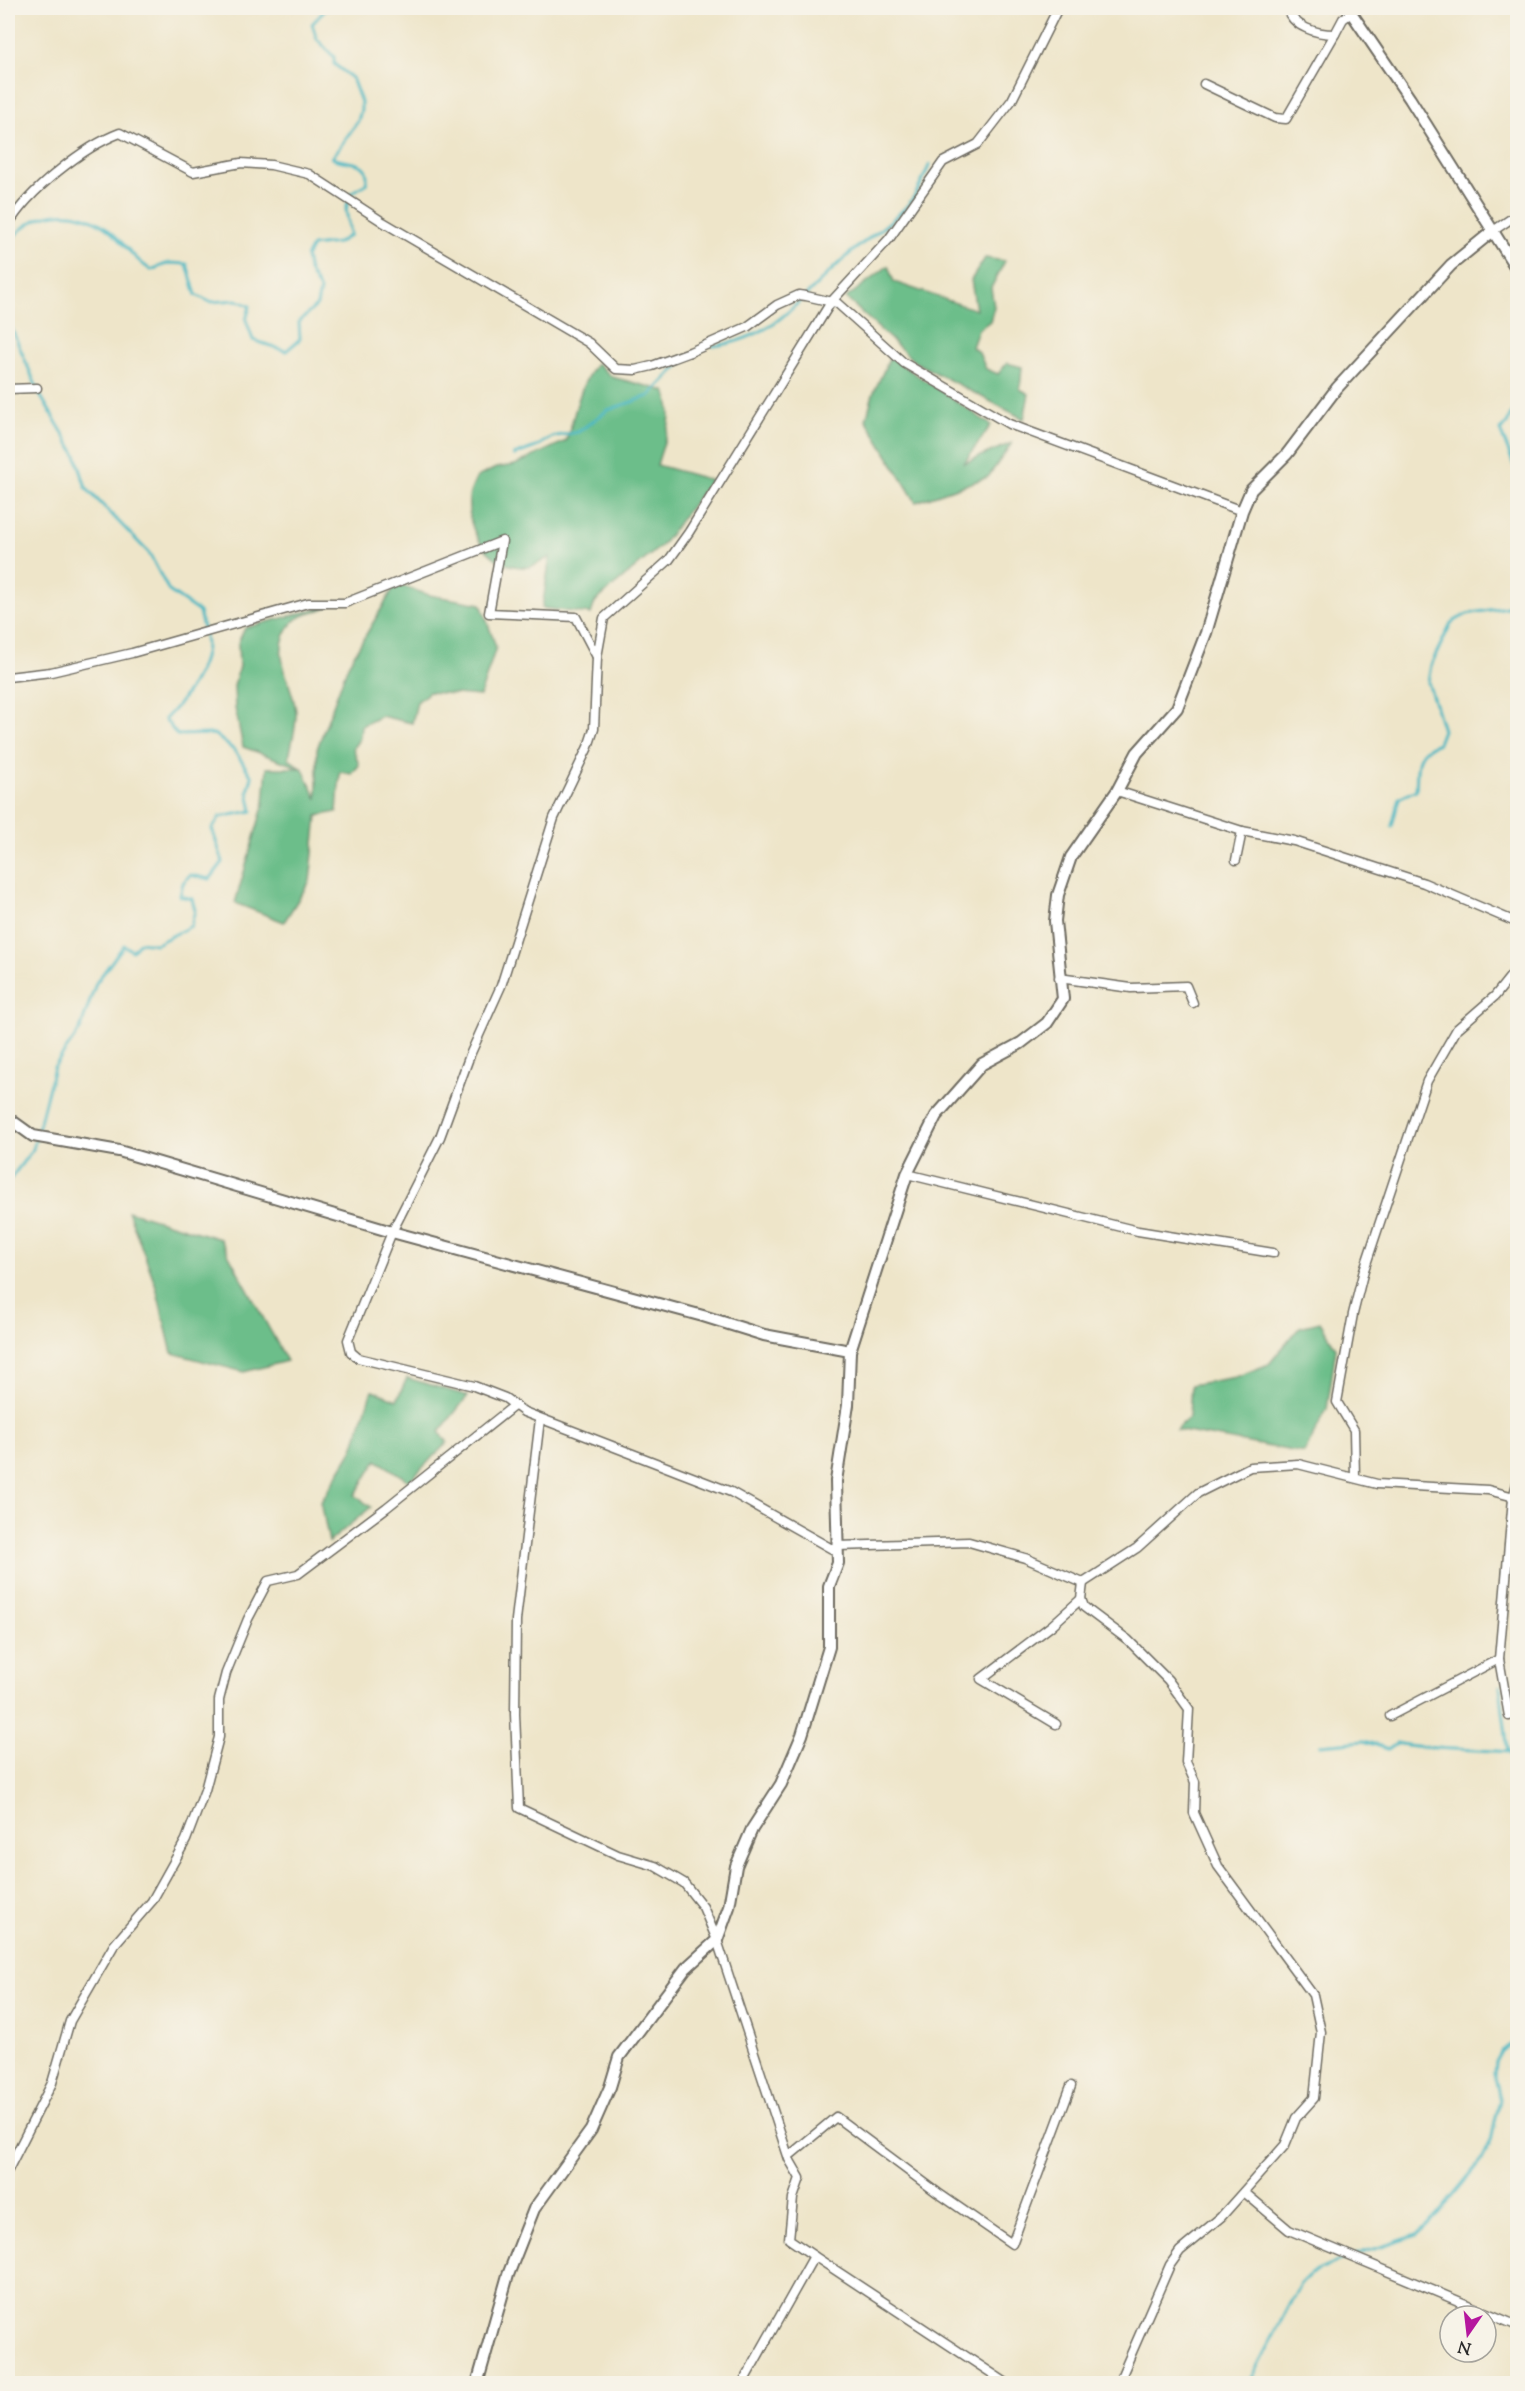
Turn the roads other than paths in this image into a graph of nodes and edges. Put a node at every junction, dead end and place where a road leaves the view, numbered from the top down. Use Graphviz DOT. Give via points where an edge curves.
graph roads {
  1 [pos="1058,8"];
  2 [pos="1287,8"];
  3 [pos="1350,10"];
  4 [pos="1335,34"];
  5 [pos="1204,84"];
  6 [pos="1518,214"];
  7 [pos="8,225"];
  8 [pos="1493,231"];
  9 [pos="1518,271"];
  10 [pos="831,302"];
  11 [pos="37,388"];
  12 [pos="8,389"];
  13 [pos="1242,511"];
  14 [pos="597,657"];
  15 [pos="8,677"];
  16 [pos="1117,791"];
  17 [pos="1242,831"];
  18 [pos="1236,860"];
  19 [pos="1518,922"];
  20 [pos="1518,967"];
  21 [pos="1059,978"];
  22 [pos="1193,1003"];
  23 [pos="8,1118"];
  24 [pos="907,1174"];
  25 [pos="392,1232"];
  26 [pos="1273,1253"];
  27 [pos="850,1351"];
  28 [pos="515,1405"];
  29 [pos="540,1419"];
  30 [pos="1356,1478"];
  31 [pos="1518,1480"];
  32 [pos="1515,1498"];
  33 [pos="837,1546"];
  34 [pos="1083,1583"];
  35 [pos="1081,1599"];
  36 [pos="1499,1659"];
  37 [pos="1390,1716"];
  38 [pos="1509,1716"];
  39 [pos="1056,1724"];
  40 [pos="717,1940"];
  41 [pos="1071,2086"];
  42 [pos="789,2156"];
  43 [pos="8,2170"];
  44 [pos="1244,2192"];
  45 [pos="814,2256"];
  46 [pos="1518,2326"];
  47 [pos="477,2384"];
  48 [pos="741,2384"];
  49 [pos="1008,2384"];
  50 [pos="1118,2384"];
  1 -- 10 [label="street" via="1012,100 978,144 943,162 889,239"];
  2 -- 4 [label="street" via="1296,22 1322,34"];
  3 -- 4 [label="street"];
  3 -- 8 [label="street"];
  4 -- 5 [label="street" via="1286,119 1275,118"];
  6 -- 8 [label="street"];
  7 -- 10 [label="street" via="17,210 58,173 100,141 120,133 193,172 241,163 309,174 589,343 616,369 635,370 690,352 747,327 777,305 799,295"];
  8 -- 9 [label="street"];
  8 -- 13 [label="street" via="1451,265 1337,388 1287,454 1251,490"];
  10 -- 13 [label="street" via="837,303 904,363 1009,424"];
  10 -- 14 [label="street" via="669,560 604,618"];
  11 -- 12 [label="street"];
  13 -- 16 [label="street" via="1206,633 1177,708 1137,753"];
  14 -- 15 [label="street" via="576,617 489,613 502,541 345,603 308,603 132,653 51,672"];
  14 -- 25 [label="street" via="594,729 588,747 554,818 501,986 440,1137"];
  16 -- 17 [label="street"];
  16 -- 21 [label="street" via="1071,857 1058,895 1055,921"];
  17 -- 18 [label="street"];
  17 -- 19 [label="street" via="1294,841 1434,886"];
  20 -- 30 [label="street" via="1495,996 1457,1029 1426,1081 1364,1270 1336,1402 1354,1430"];
  21 -- 22 [label="street" via="1131,988 1186,986"];
  21 -- 24 [label="street" via="1063,999 1047,1023 982,1064 936,1116"];
  23 -- 25 [label="street" via="33,1136 119,1151"];
  24 -- 26 [label="street" via="1138,1231"];
  24 -- 27 [label="street"];
  25 -- 27 [label="street" via="764,1335"];
  25 -- 28 [label="street" via="348,1340 351,1352 358,1358 484,1389"];
  27 -- 33 [label="street" via="848,1405 836,1481"];
  28 -- 29 [label="street"];
  28 -- 43 [label="street" via="298,1574 268,1581 226,1673 219,1700 219,1737 186,1840 152,1901 114,1945 70,2021 52,2083"];
  29 -- 33 [label="street" via="731,1492 817,1542 832,1549"];
  29 -- 40 [label="street" via="516,1620 519,1808 618,1855 655,1866 684,1883 703,1908"];
  30 -- 32 [label="street" via="1377,1484 1488,1490"];
  30 -- 34 [label="street" via="1298,1464 1250,1467 1198,1493 1137,1548"];
  31 -- 32 [label="street"];
  32 -- 36 [label="street"];
  33 -- 34 [label="street" via="969,1542 1025,1558"];
  33 -- 40 [label="street" via="838,1563 829,1586 829,1647 802,1735 781,1784 752,1829 736,1866 729,1907"];
  34 -- 35 [label="street"];
  35 -- 39 [label="street" via="981,1679"];
  35 -- 44 [label="street" via="1084,1607 1128,1640 1168,1680 1189,1709 1186,1762 1195,1782 1194,1813 1218,1866 1313,1995 1321,2032 1314,2098 1296,2118 1285,2145"];
  36 -- 37 [label="street"];
  36 -- 38 [label="street"];
  40 -- 42 [label="street"];
  40 -- 47 [label="street" via="686,1968 618,2057 591,2130 534,2209 508,2275"];
  41 -- 42 [label="street" via="1012,2244 836,2117"];
  42 -- 45 [label="street" via="800,2178 789,2239"];
  44 -- 46 [label="street" via="1289,2230"];
  44 -- 50 [label="street" via="1170,2265"];
  45 -- 48 [label="street"];
  45 -- 49 [label="street"];
}
